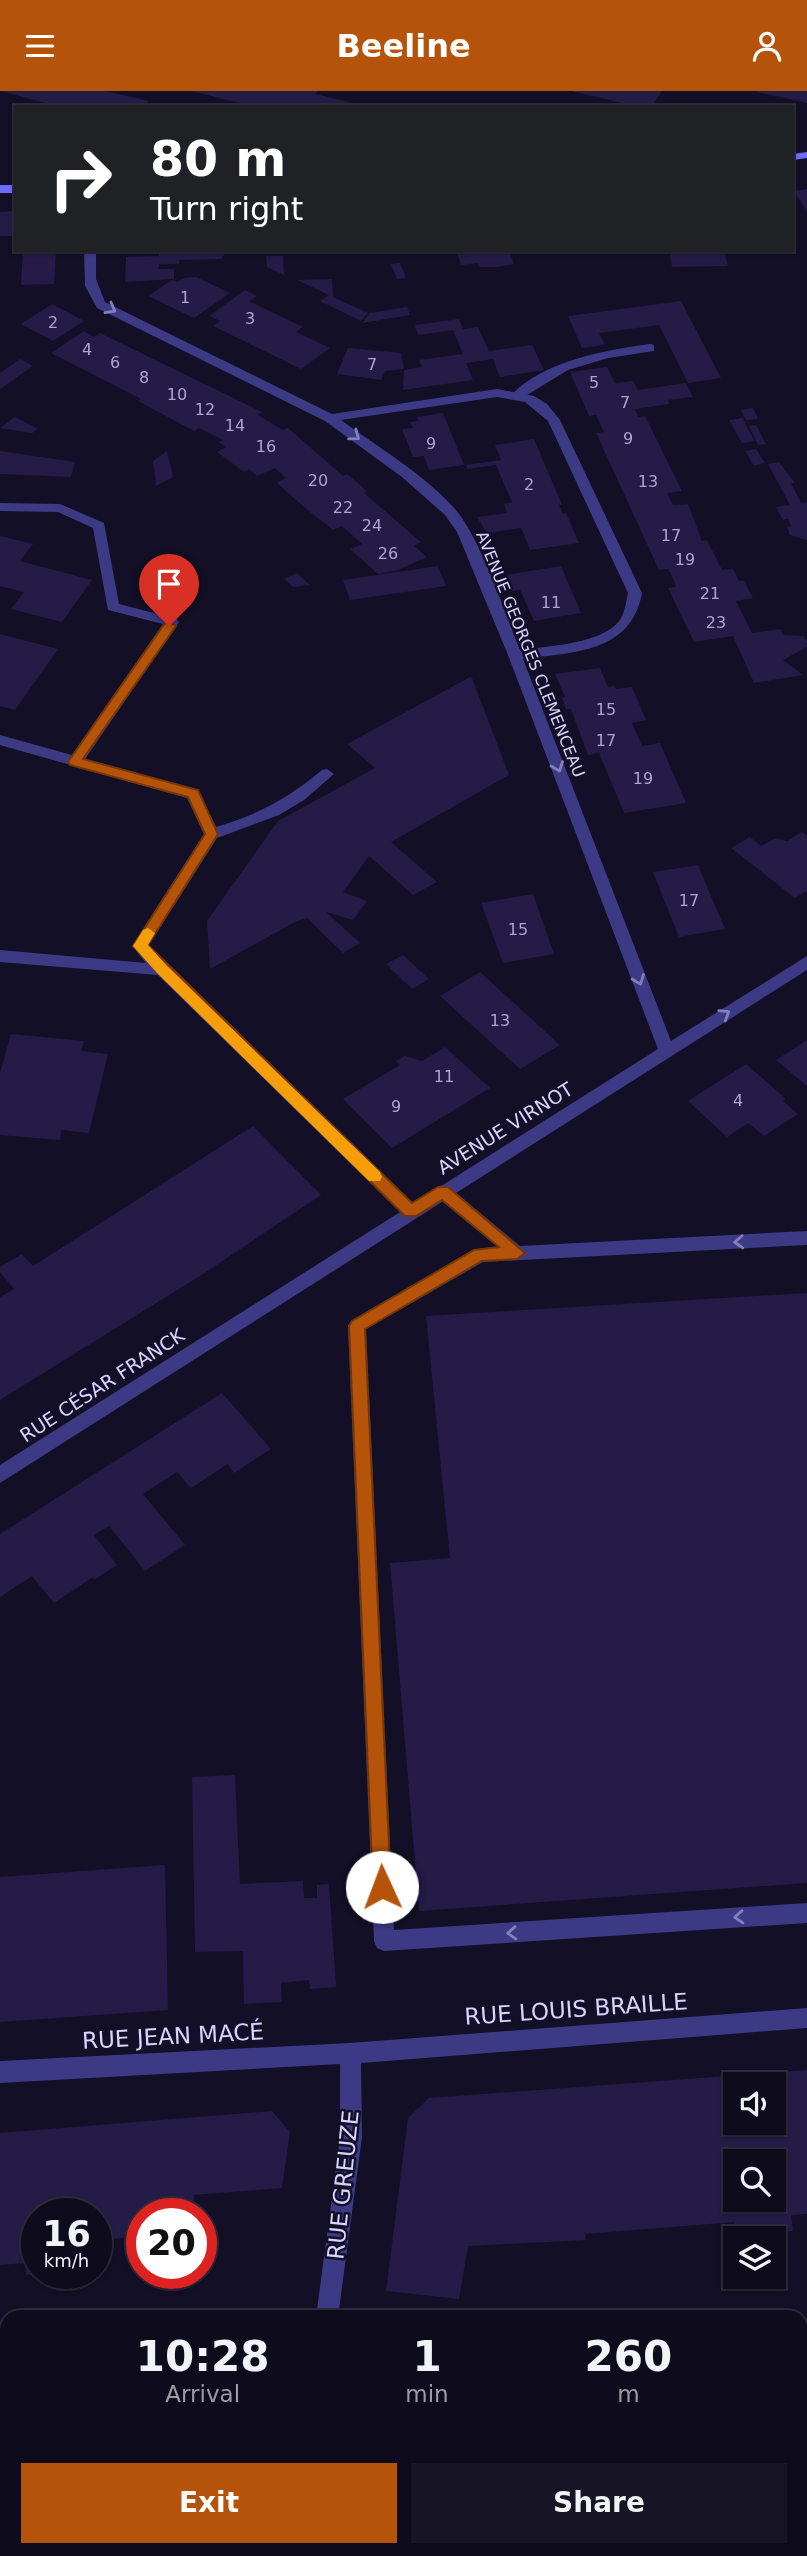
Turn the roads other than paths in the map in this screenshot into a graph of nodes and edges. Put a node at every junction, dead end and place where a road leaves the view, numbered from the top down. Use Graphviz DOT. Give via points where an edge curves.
graph roads {
  1 [pos="90,252"];
  2 [pos="650,348"];
  3 [pos="517,395"];
  4 [pos="330,418"];
  5 [pos="0,507"];
  6 [pos="515,655"];
  7 [pos="0,740"];
  8 [pos="75,762"];
  9 [pos="327,774"];
  10 [pos="212,834"];
  11 [pos="0,956"];
  12 [pos="807,961"];
  13 [pos="162,970"];
  14 [pos="667,1051"];
  15 [pos="443,1192"];
  16 [pos="411,1212"];
  17 [pos="807,1238"];
  18 [pos="517,1253"];
  19 [pos="226,1330"];
  20 [pos="0,1475"];
  21 [pos="807,1913"];
  22 [pos="807,2018"];
  23 [pos="350,2053"];
  24 [pos="0,2072"];
  25 [pos="328,2310"];
  1 -- 4 [label="street, AVENUE GEORGES CLEMENCEAU, one-way" via="89,284 101,305"];
  2 -- 3 [label="street" via="606,354 564,367"];
  3 -- 4 [label="street" via="497,393"];
  3 -- 6 [label="street" via="542,407 554,419 635,593 632,610 611,636"];
  4 -- 6 [label="street, AVENUE GEORGES CLEMENCEAU, one-way" via="450,512 464,532"];
  5 -- 8 [label="street" via="60,508 99,526 113,607 172,622"];
  6 -- 14 [label="street, AVENUE GEORGES CLEMENCEAU, one-way"];
  7 -- 8 [label="street"];
  8 -- 10 [label="street" via="193,794"];
  9 -- 10 [label="street" via="300,798 265,818"];
  10 -- 13 [label="street" via="140,946"];
  11 -- 13 [label="street"];
  14 -- 12 [label="street, AVENUE VIRNOT, one-way"];
  13 -- 16 [label="street"];
  14 -- 15 [label="street, AVENUE VIRNOT"];
  15 -- 16 [label="street, AVENUE VIRNOT"];
  15 -- 18 [label="street"];
  16 -- 19 [label="street, AVENUE VIRNOT"];
  17 -- 18 [label="street, one-way"];
  21 -- 18 [label="street, one-way" via="384,1941 357,1326 480,1255"];
  19 -- 20 [label="street, RUE CÉSAR FRANCK"];
  22 -- 23 [label="street, RUE LOUIS BRAILLE"];
  23 -- 24 [label="street, RUE JEAN MACÉ"];
  23 -- 25 [label="street, RUE GREUZE" via="351,2137"];
}
